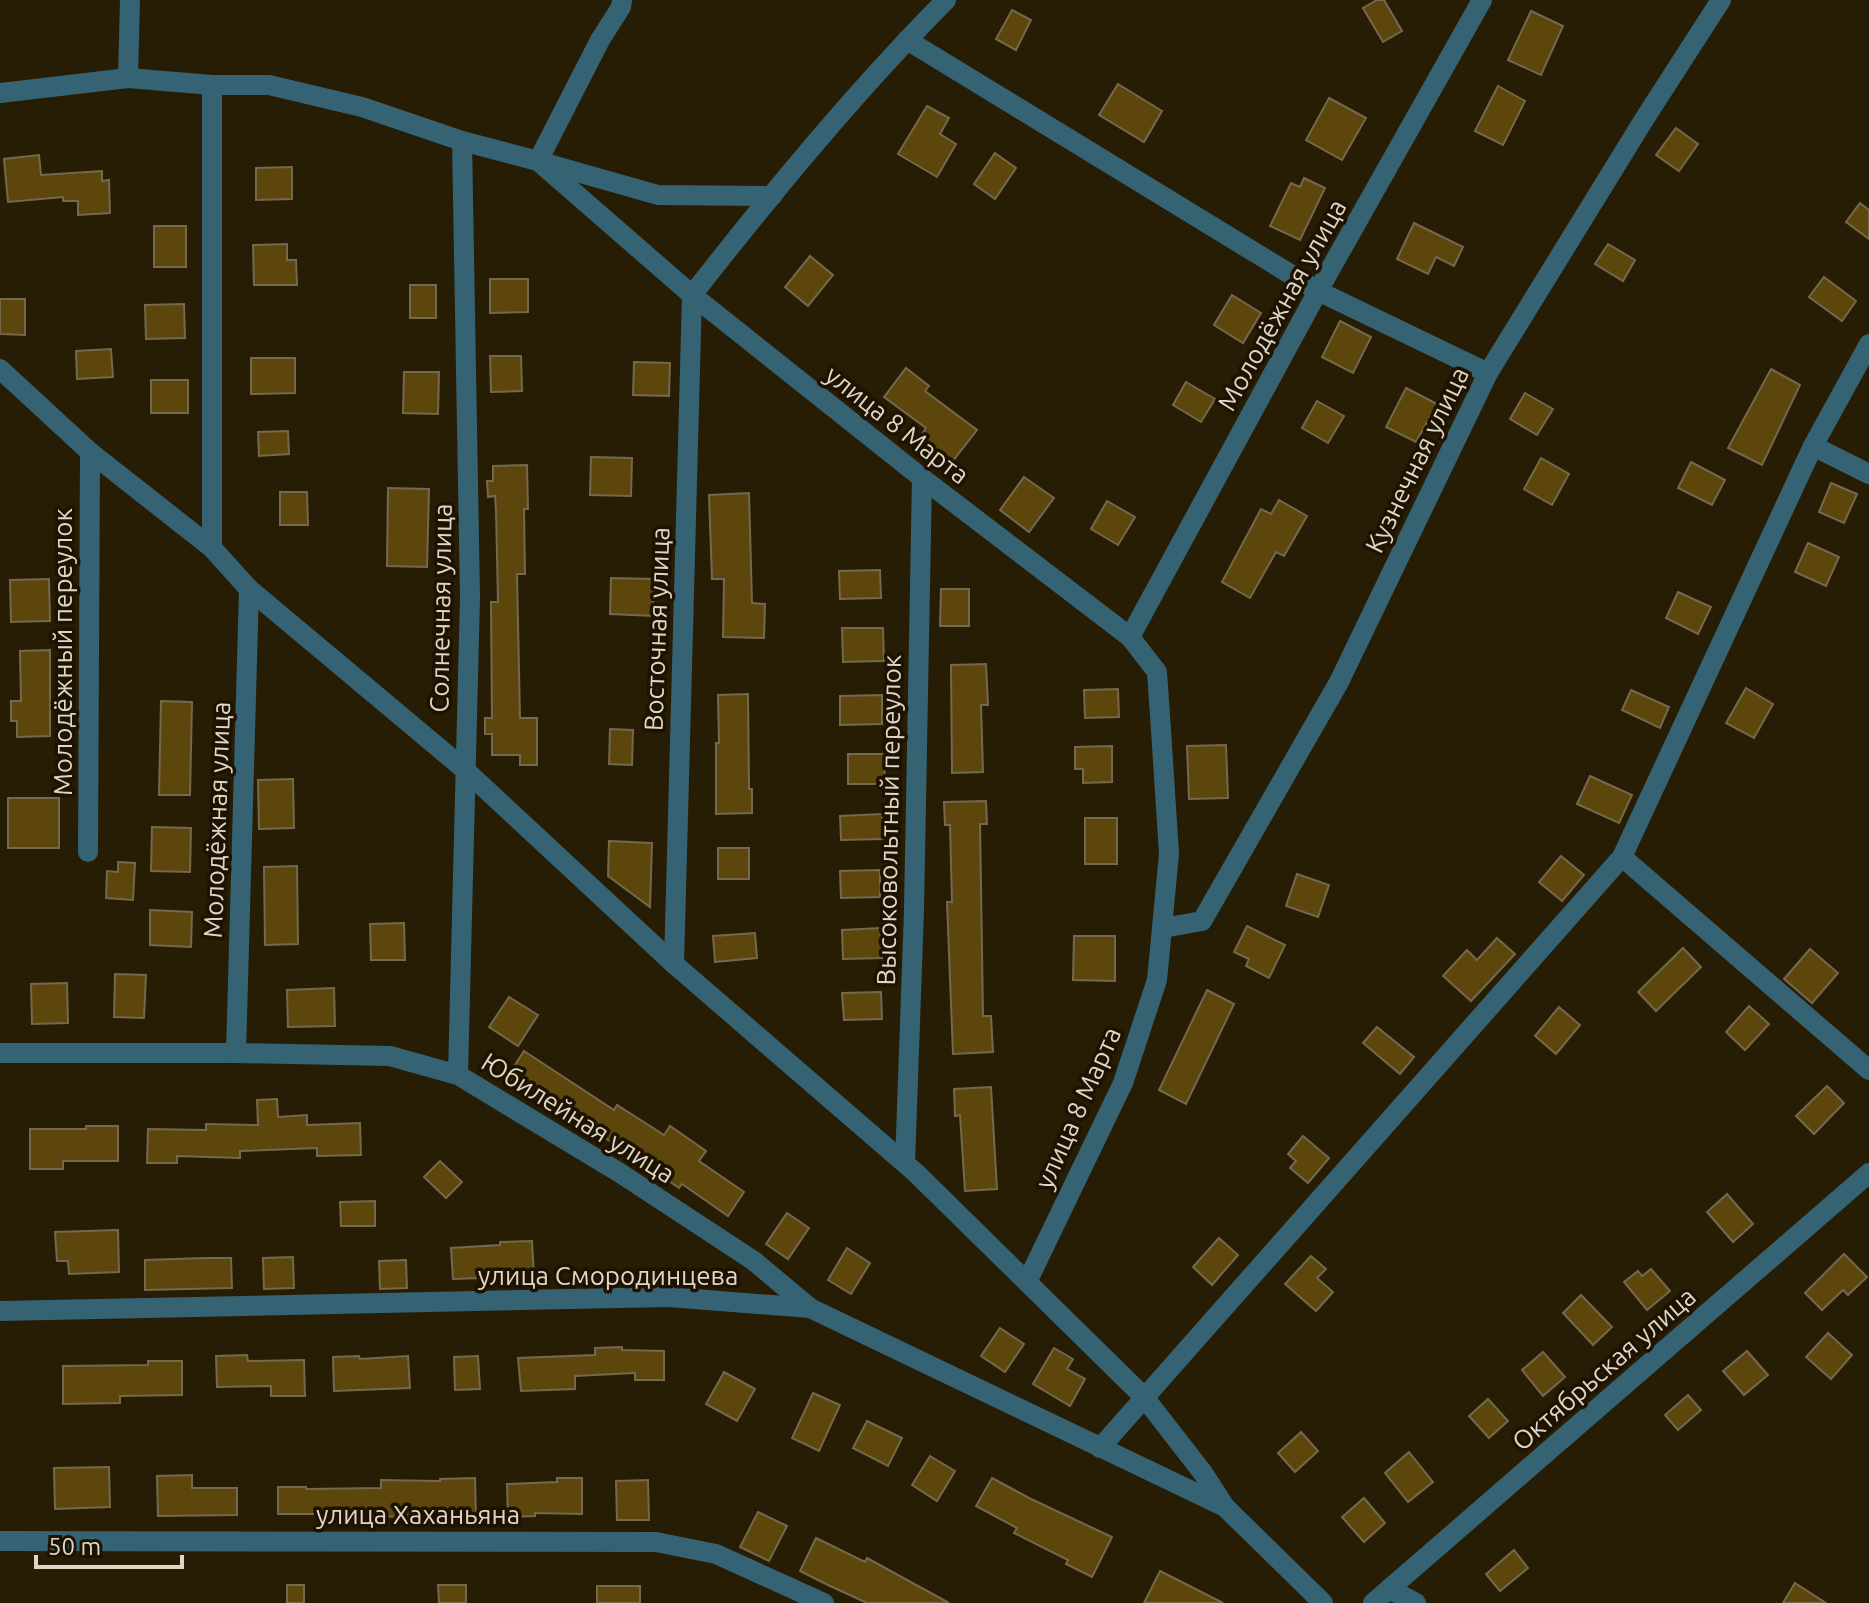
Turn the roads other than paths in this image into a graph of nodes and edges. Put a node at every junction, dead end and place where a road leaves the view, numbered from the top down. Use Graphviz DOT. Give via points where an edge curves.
graph roads {
  1 [pos="130,0"];
  2 [pos="622,0"];
  3 [pos="946,0"];
  4 [pos="1482,0"];
  5 [pos="1721,0"];
  6 [pos="907,40"];
  7 [pos="128,78"];
  8 [pos="212,85"];
  9 [pos="0,93"];
  10 [pos="462,141"];
  11 [pos="538,161"];
  12 [pos="772,196"];
  13 [pos="1318,291"];
  14 [pos="692,295"];
  15 [pos="1869,344"];
  16 [pos="0,369"];
  17 [pos="1488,373"];
  18 [pos="1813,446"];
  19 [pos="90,452"];
  20 [pos="1869,474"];
  21 [pos="922,478"];
  22 [pos="212,548"];
  23 [pos="249,589"];
  24 [pos="1130,637"];
  25 [pos="464,769"];
  26 [pos="88,852"];
  27 [pos="1622,857"];
  28 [pos="1163,928"];
  29 [pos="674,964"];
  30 [pos="0,1053"];
  31 [pos="236,1053"];
  32 [pos="1869,1070"];
  33 [pos="458,1075"];
  34 [pos="905,1163"];
  35 [pos="1869,1173"];
  36 [pos="1027,1282"];
  37 [pos="810,1308"];
  38 [pos="0,1311"];
  39 [pos="1144,1397"];
  40 [pos="1100,1448"];
  41 [pos="1225,1507"];
  42 [pos="0,1541"];
  43 [pos="1389,1589"];
  44 [pos="824,1603"];
  45 [pos="1323,1603"];
  46 [pos="1373,1603"];
  47 [pos="1416,1603"];
  1 -- 7 [label="street"];
  2 -- 11 [label="street"];
  3 -- 6 [label="street"];
  4 -- 13 [label="street, Молодёжная улица"];
  5 -- 17 [label="street, Кузнечная улица"];
  6 -- 12 [label="street"];
  6 -- 13 [label="street"];
  7 -- 8 [label="street, улица 8 Марта"];
  7 -- 9 [label="street, улица 8 Марта"];
  8 -- 10 [label="street, улица 8 Марта" via="269,85 362,107"];
  8 -- 22 [label="street"];
  10 -- 11 [label="street, улица 8 Марта"];
  10 -- 25 [label="street, Солнечная улица" via="470,597"];
  11 -- 12 [label="street" via="658,195"];
  11 -- 14 [label="street, улица 8 Марта"];
  12 -- 14 [label="street"];
  13 -- 17 [label="street"];
  13 -- 24 [label="street, Молодёжная улица"];
  14 -- 21 [label="street, улица 8 Марта"];
  14 -- 29 [label="street, Восточная улица"];
  15 -- 18 [label="street"];
  16 -- 19 [label="street"];
  17 -- 28 [label="street, Кузнечная улица" via="1339,682 1202,921"];
  18 -- 20 [label="street"];
  18 -- 27 [label="street"];
  19 -- 22 [label="street"];
  19 -- 26 [label="street, Молодёжный переулок"];
  21 -- 24 [label="street, улица 8 Марта"];
  21 -- 34 [label="street, Высоковольтный переулок"];
  22 -- 23 [label="street"];
  23 -- 25 [label="street"];
  23 -- 31 [label="street, Молодёжная улица"];
  24 -- 28 [label="street, улица 8 Марта" via="1157,672 1169,854"];
  25 -- 29 [label="street"];
  25 -- 33 [label="street, Солнечная улица"];
  27 -- 32 [label="street"];
  27 -- 39 [label="street"];
  28 -- 36 [label="street, улица 8 Марта" via="1157,980 1123,1083"];
  29 -- 34 [label="street"];
  30 -- 31 [label="street, Юбилейная улица"];
  31 -- 33 [label="street, Юбилейная улица" via="390,1056"];
  33 -- 37 [label="street, Юбилейная улица" via="754,1261"];
  34 -- 36 [label="street"];
  35 -- 43 [label="street, Октябрьская улица"];
  36 -- 39 [label="street"];
  37 -- 38 [label="street, улица Смородинцева" via="669,1297"];
  37 -- 40 [label="street, улица Смородинцева"];
  39 -- 40 [label="street"];
  39 -- 41 [label="street"];
  40 -- 41 [label="street, улица Смородинцева"];
  41 -- 45 [label="street, улица Смородинцева"];
  42 -- 44 [label="street, улица Хаханьяна" via="656,1542 716,1554"];
  43 -- 46 [label="street, Октябрьская улица"];
  43 -- 47 [label="street"];
}
